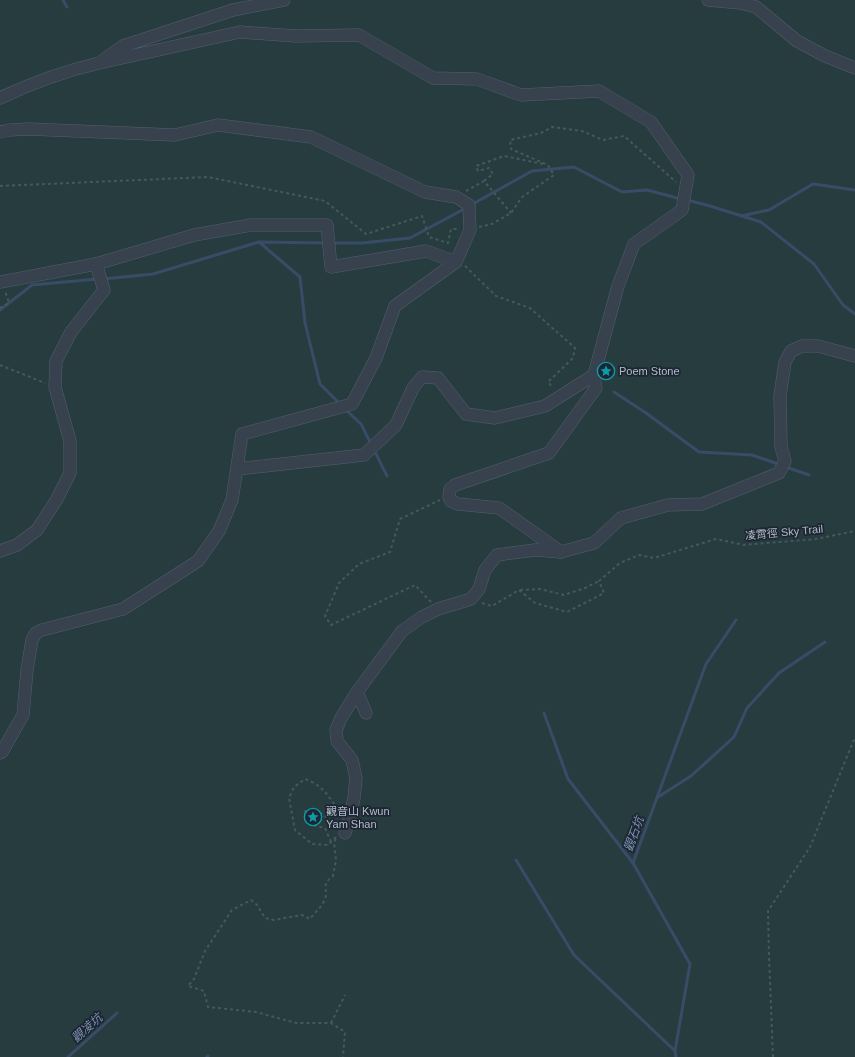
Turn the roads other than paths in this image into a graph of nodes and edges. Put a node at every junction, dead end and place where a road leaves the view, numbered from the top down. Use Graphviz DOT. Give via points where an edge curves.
graph roads {
  1 [pos="284,0"];
  2 [pos="708,0"];
  3 [pos="99,63"];
  4 [pos="855,68"];
  5 [pos="0,98"];
  6 [pos="0,132"];
  7 [pos="457,260"];
  8 [pos="96,264"];
  9 [pos="1,282"];
  10 [pos="855,356"];
  11 [pos="594,376"];
  12 [pos="237,469"];
  13 [pos="0,551"];
  14 [pos="561,552"];
  15 [pos="357,692"];
  16 [pos="366,713"];
  17 [pos="0,753"];
  18 [pos="340,835"];
  1 -- 3 [label="lane" via="233,10 123,46"];
  2 -- 4 [label="lane" via="756,7 797,41"];
  3 -- 5 [label="lane" via="26,86"];
  3 -- 11 [label="lane" via="240,32 296,36 359,35 432,78 477,79 521,95 599,91 651,122 688,175 682,210 634,244 618,286"];
  6 -- 7 [label="lane" via="28,129 175,135 218,125 311,137 425,192 456,197 469,205 470,230"];
  7 -- 8 [label="lane" via="426,251 331,267 327,225 251,224 194,235"];
  7 -- 12 [label="lane" via="395,306 376,358 352,404 242,434"];
  8 -- 9 [label="lane"];
  8 -- 13 [label="lane" via="104,290 71,332 56,361 55,387 70,441 70,473 38,530 17,545"];
  10 -- 14 [label="lane" via="818,346 802,346 791,352 785,362 780,396 781,447 785,461 779,473 702,504 668,505 621,518 594,543"];
  11 -- 12 [label="lane" via="545,406 495,418 466,414 438,378 422,377 413,388 396,425 364,455"];
  11 -- 14 [label="lane" via="596,388 549,453 455,485 450,489 451,501 499,508"];
  12 -- 17 [label="lane" via="232,500 219,531 198,561 123,609 36,633 32,640 27,670 23,716"];
  14 -- 15 [label="lane" via="535,550 496,555 485,570 479,589 471,600 438,609 402,630"];
  15 -- 16 [label="lane"];
  15 -- 18 [label="lane" via="336,730 337,741 352,760 356,778 350,817"];
}
